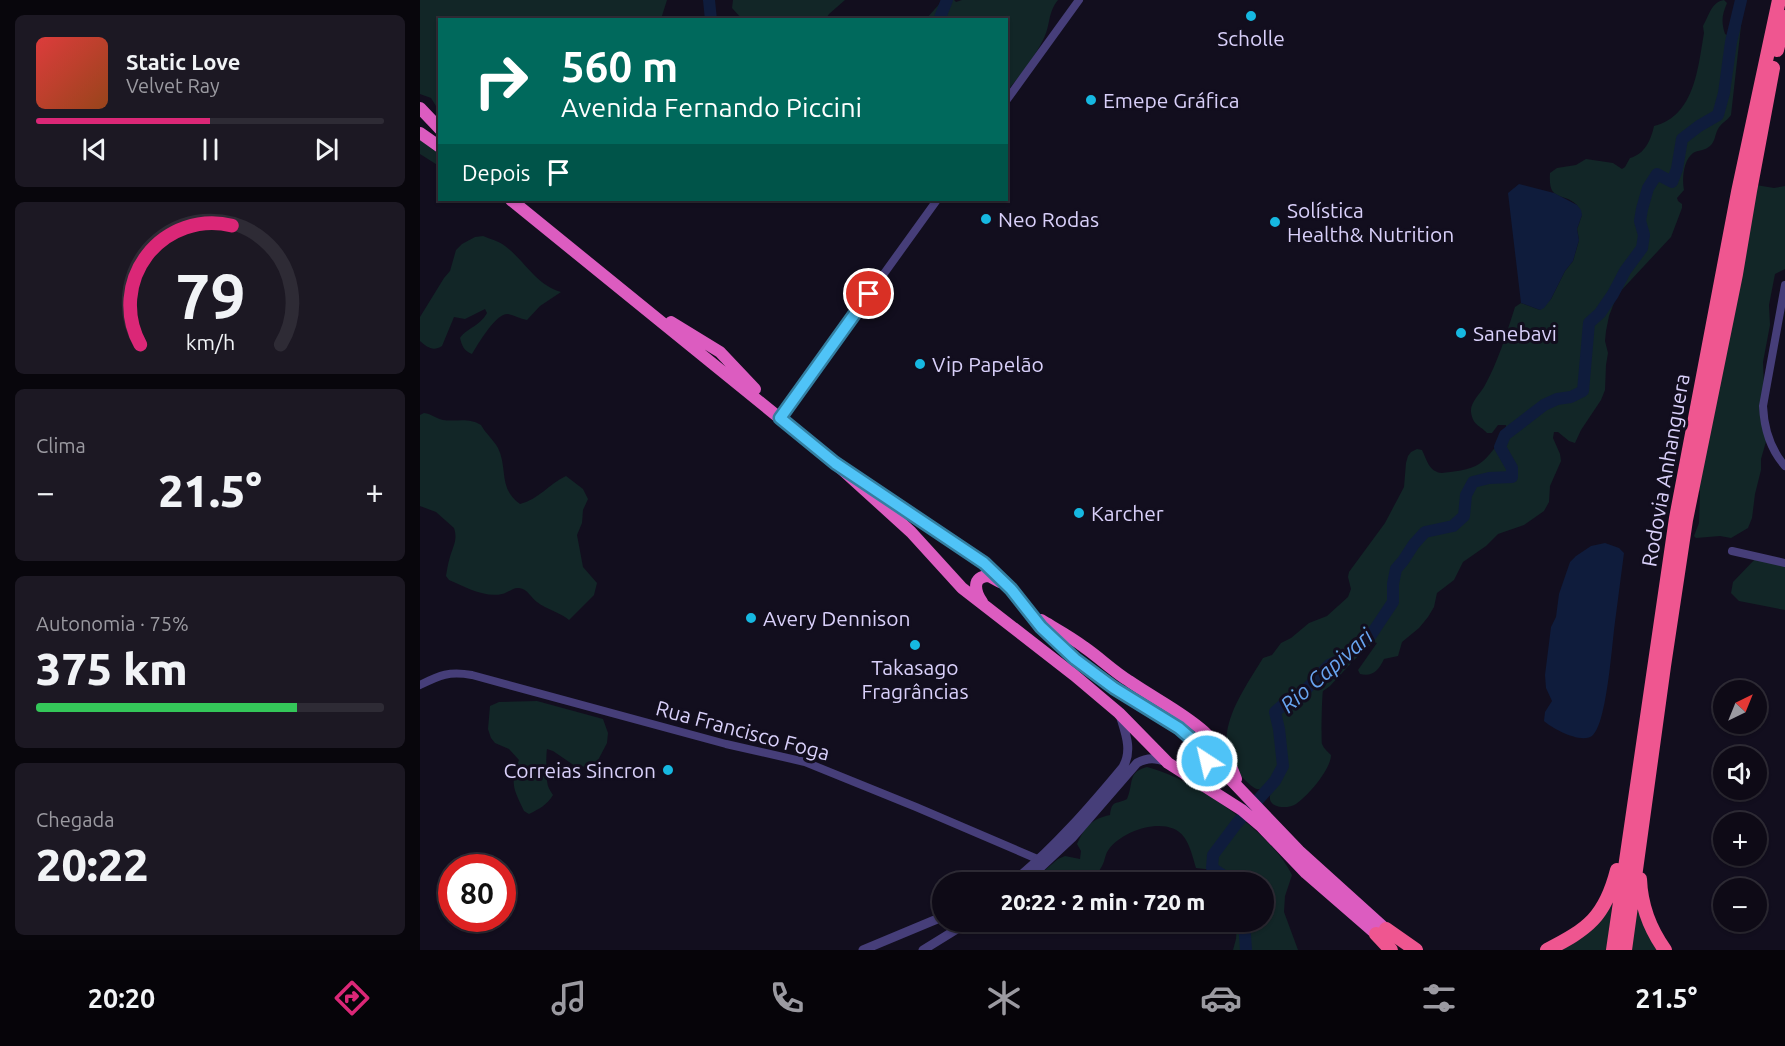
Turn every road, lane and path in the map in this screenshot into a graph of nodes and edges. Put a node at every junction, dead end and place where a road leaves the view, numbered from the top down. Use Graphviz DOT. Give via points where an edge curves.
graph roads {
  1 [pos="1079,0"];
  2 [pos="1779,0"];
  3 [pos="1785,16"];
  4 [pos="1008,98"];
  5 [pos="420,108"];
  6 [pos="438,127"];
  7 [pos="420,133"];
  8 [pos="438,146"];
  9 [pos="512,201"];
  10 [pos="936,201"];
  11 [pos="1785,285"];
  12 [pos="775,413"];
  13 [pos="835,463"];
  14 [pos="1785,466"];
  15 [pos="1732,551"];
  16 [pos="1785,563"];
  17 [pos="1011,589"];
  18 [pos="983,604"];
  19 [pos="1026,610"];
  20 [pos="420,685"];
  21 [pos="1119,713"];
  22 [pos="1203,749"];
  23 [pos="1168,763"];
  24 [pos="1241,788"];
  25 [pos="1639,808"];
  26 [pos="1266,823"];
  27 [pos="1043,861"];
  28 [pos="1027,872"];
  29 [pos="1034,872"];
  30 [pos="932,921"];
  31 [pos="952,932"];
  32 [pos="1381,932"];
  33 [pos="863,950"];
  34 [pos="923,950"];
  35 [pos="1393,950"];
  36 [pos="1409,950"];
  37 [pos="1416,950"];
  38 [pos="1547,950"];
  39 [pos="1614,950"];
  40 [pos="1625,950"];
  41 [pos="1665,950"];
  1 -- 4 [label="street"];
  2 -- 25 [label="highway, Rodovia Anhanguera" via="1676,518"];
  3 -- 25 [label="highway, Rodovia Anhanguera" via="1686,520"];
  5 -- 6 [label="highway"];
  7 -- 8 [label="highway"];
  9 -- 12 [label="highway"];
  10 -- 12 [label="street"];
  11 -- 14 [label="street" via="1763,406 1767,436"];
  12 -- 13 [label="highway"];
  13 -- 17 [label="highway" via="970,553"];
  13 -- 18 [label="highway"];
  15 -- 16 [label="street"];
  17 -- 18 [label="highway" via="983,576 977,581 976,590"];
  17 -- 19 [label="highway"];
  18 -- 21 [label="highway"];
  19 -- 22 [label="highway" via="1075,659 1179,728"];
  19 -- 24 [label="highway" via="1208,734 1222,749"];
  20 -- 27 [label="street, Rua Francisco Foga" via="445,674 472,675 805,762"];
  21 -- 23 [label="highway"];
  21 -- 27 [label="street" via="1128,746 1126,761"];
  22 -- 23 [label="highway" via="1208,766 1201,774"];
  22 -- 24 [label="highway"];
  23 -- 26 [label="highway"];
  23 -- 27 [label="street" via="1153,758 1137,762 1072,838"];
  24 -- 26 [label="highway"];
  25 -- 38 [label="highway" via="1605,906 1583,929"];
  25 -- 39 [label="highway, Rodovia Anhanguera"];
  25 -- 40 [label="highway, Rodovia Anhanguera"];
  25 -- 41 [label="highway" via="1641,895 1647,918"];
  26 -- 32 [label="highway"];
  27 -- 28 [label="street"];
  27 -- 29 [label="street"];
  30 -- 33 [label="street"];
  31 -- 34 [label="street"];
  32 -- 35 [label="highway"];
  32 -- 36 [label="highway"];
  32 -- 37 [label="highway"];
}
